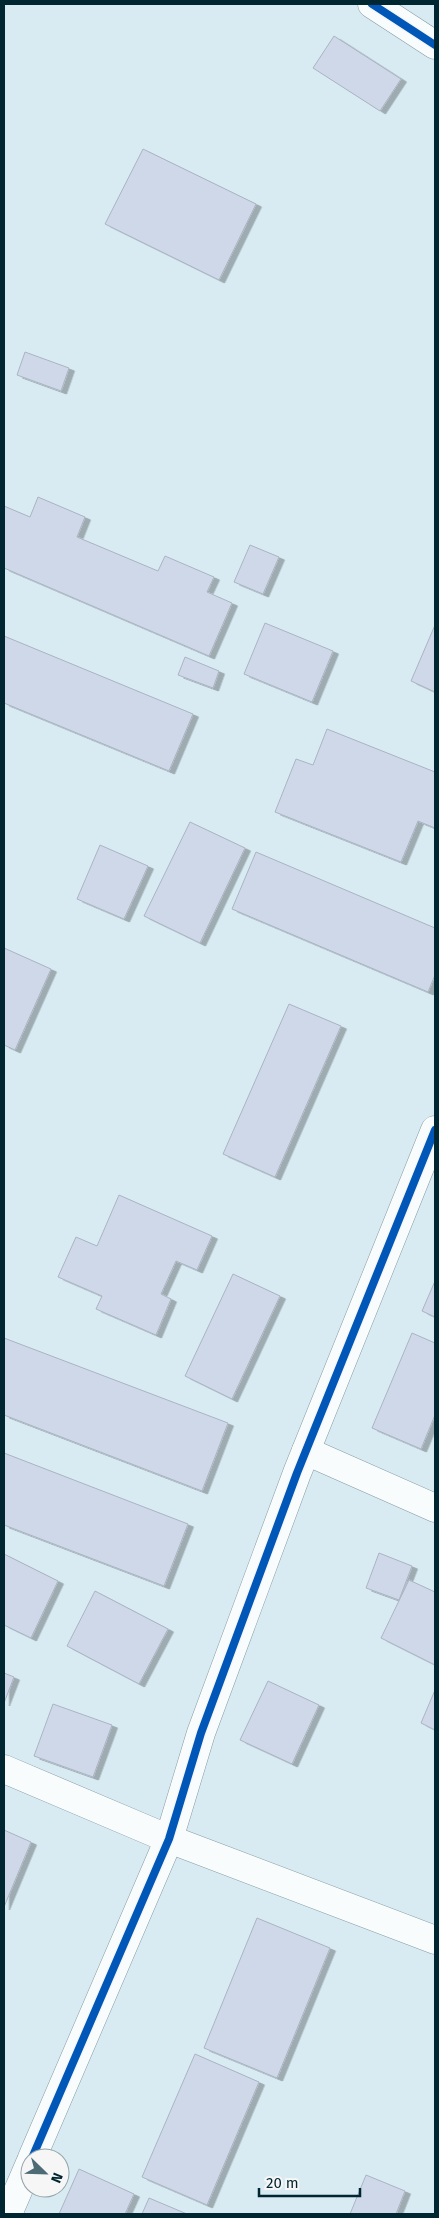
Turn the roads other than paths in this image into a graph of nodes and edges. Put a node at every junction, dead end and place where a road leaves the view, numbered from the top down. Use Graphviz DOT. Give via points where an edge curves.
graph roads {
  1 [pos="372,4"];
  2 [pos="435,45"];
  3 [pos="435,1130"];
  4 [pos="306,1451"];
  5 [pos="435,1508"];
  6 [pos="4,1769"];
  7 [pos="169,1839"];
  8 [pos="435,1940"];
  9 [pos="36,2148"];
  10 [pos="20,2186"];
  11 [pos="8,2214"];
  1 -- 2 [label="street"];
  3 -- 4 [label="street"];
  4 -- 5 [label="street"];
  4 -- 7 [label="street" via="201,1733"];
  6 -- 7 [label="street"];
  7 -- 8 [label="street"];
  7 -- 9 [label="street"];
  10 -- 11 [label="street"];
}
